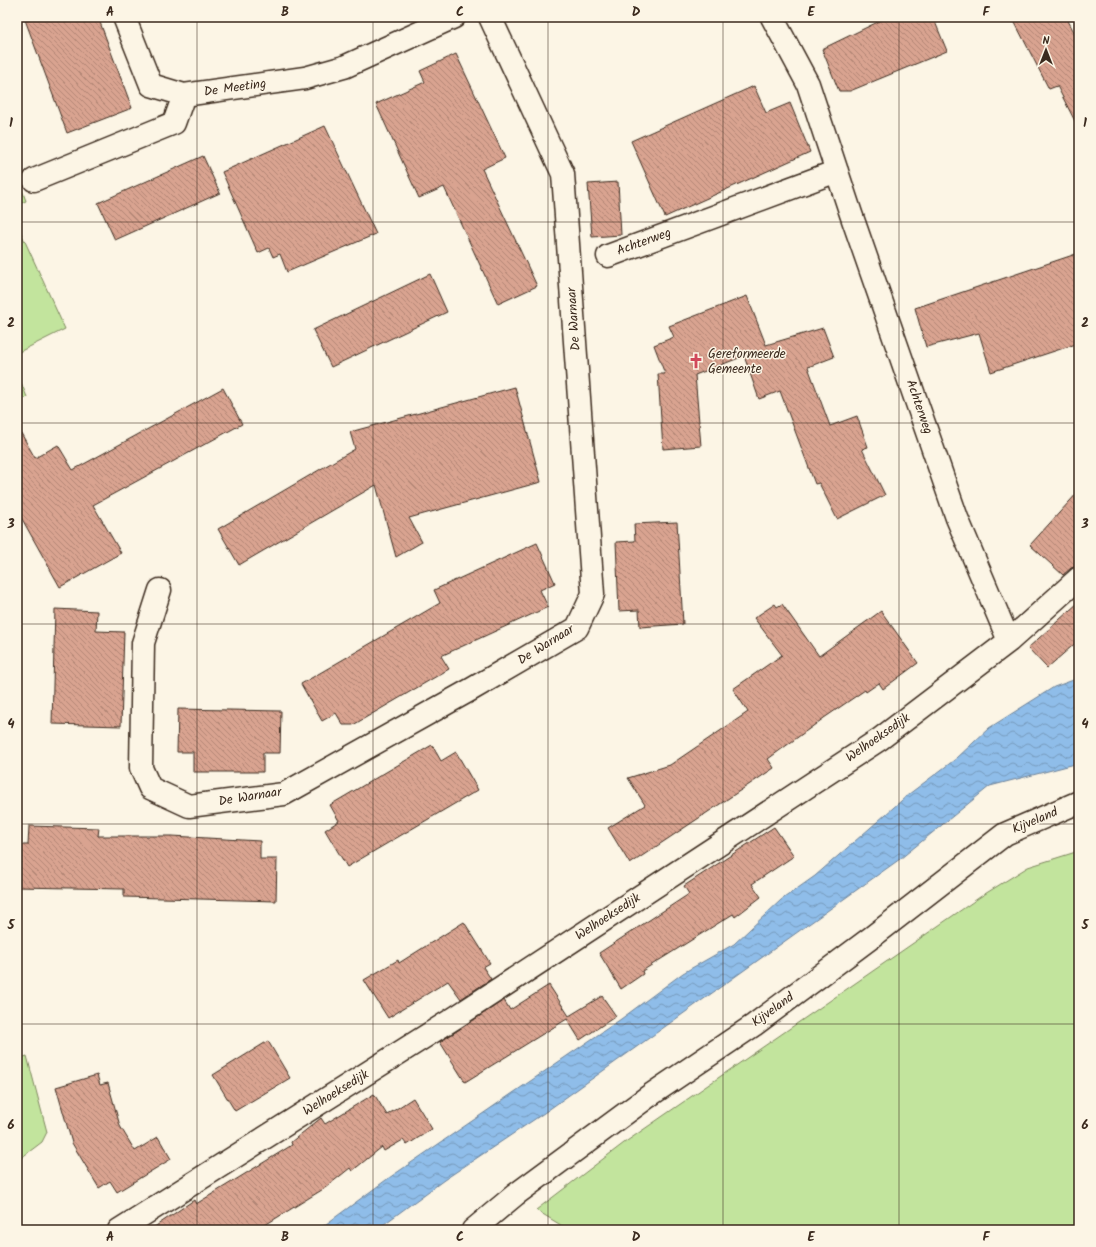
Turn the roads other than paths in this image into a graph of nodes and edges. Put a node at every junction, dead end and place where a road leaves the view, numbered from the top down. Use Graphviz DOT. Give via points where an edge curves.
graph roads {
  1 [pos="124,17"];
  2 [pos="454,17"];
  3 [pos="490,17"];
  4 [pos="772,17"];
  5 [pos="184,95"];
  6 [pos="837,171"];
  7 [pos="34,180"];
  8 [pos="608,256"];
  9 [pos="1079,578"];
  10 [pos="160,590"];
  11 [pos="1009,641"];
  12 [pos="1079,802"];
  13 [pos="119,1230"];
  14 [pos="473,1230"];
  1 -- 5 [label="street" via="151,85"];
  2 -- 5 [label="street, De Meeting" via="337,68 305,78"];
  3 -- 10 [label="street, De Warnaar" via="563,174 593,594 577,628 284,794 189,806 150,788 141,768 143,643"];
  4 -- 6 [label="street, Achterweg" via="808,84"];
  5 -- 7 [label="street" via="174,123"];
  6 -- 8 [label="street, Achterweg"];
  6 -- 11 [label="street, Achterweg" via="957,518"];
  9 -- 11 [label="street, Welhoeksedijk"];
  11 -- 13 [label="street, Welhoeksedijk" via="880,739 456,1017"];
  12 -- 14 [label="street, Kijveland" via="1005,834 754,1025 649,1096 515,1195"];
}
